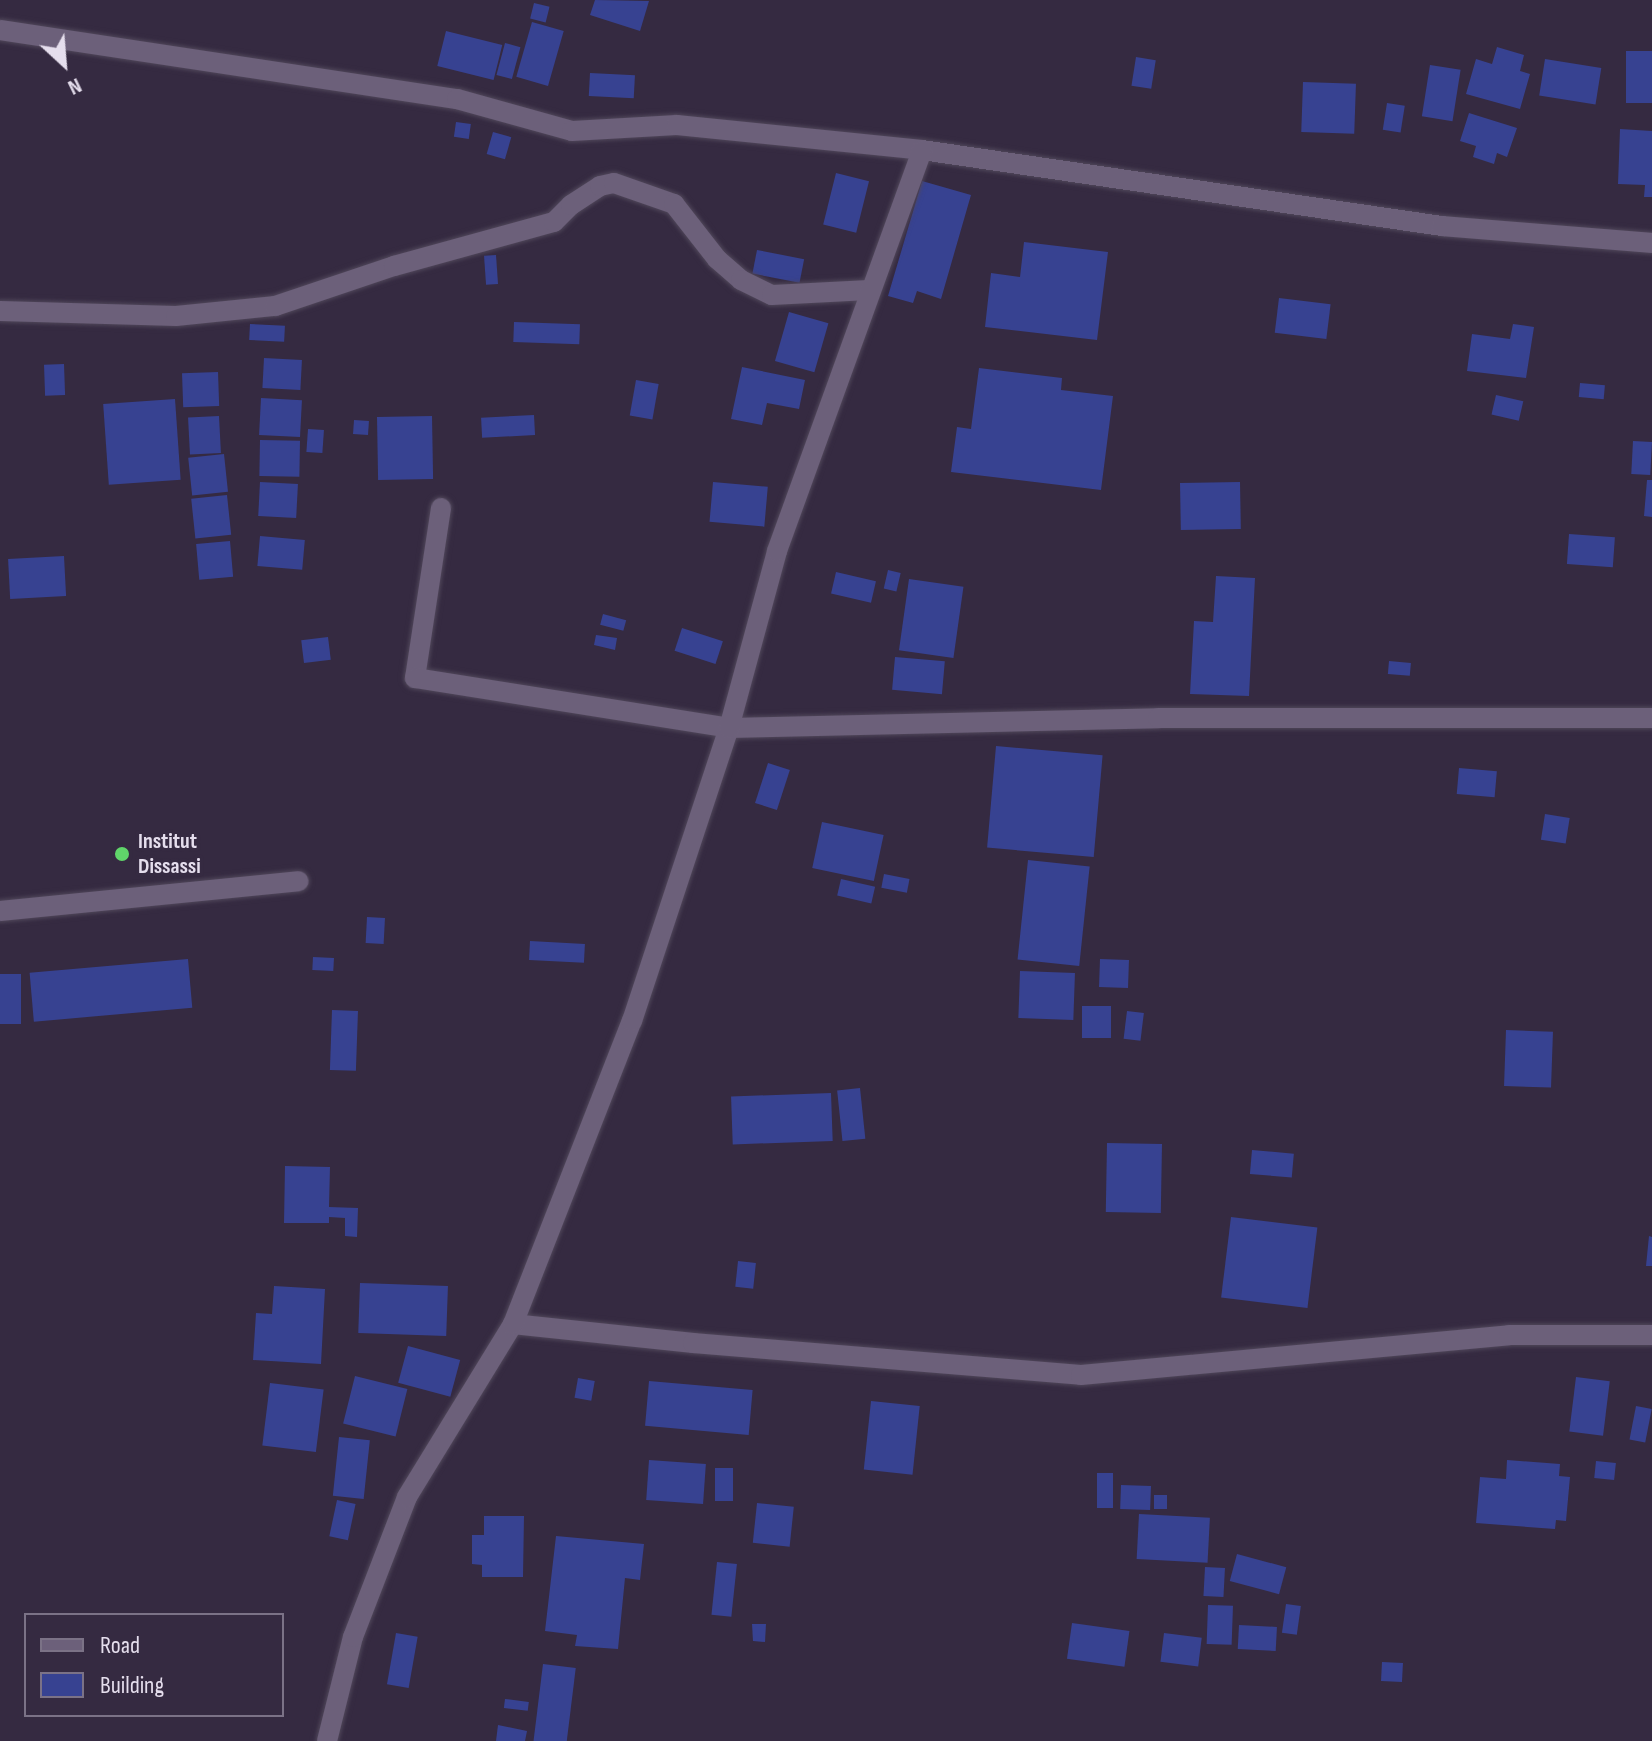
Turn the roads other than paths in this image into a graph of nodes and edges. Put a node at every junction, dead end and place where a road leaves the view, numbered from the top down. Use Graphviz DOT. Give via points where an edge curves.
graph roads {
  1 [pos="0,30"];
  2 [pos="922,150"];
  3 [pos="1652,243"];
  4 [pos="869,290"];
  5 [pos="0,311"];
  6 [pos="441,508"];
  7 [pos="1652,718"];
  8 [pos="729,728"];
  9 [pos="298,881"];
  10 [pos="0,911"];
  11 [pos="513,1324"];
  12 [pos="1652,1335"];
  13 [pos="327,1741"];
  1 -- 2 [label="street" via="457,99 572,131 677,125"];
  2 -- 3 [label="street" via="1442,226"];
  2 -- 4 [label="street"];
  4 -- 5 [label="street" via="772,295 741,280 717,259 674,204 614,183 580,199 554,222 275,306 176,316"];
  4 -- 8 [label="street" via="777,551"];
  6 -- 8 [label="street" via="415,678"];
  7 -- 8 [label="street" via="1158,718"];
  8 -- 11 [label="street" via="632,1021"];
  9 -- 10 [label="street"];
  11 -- 12 [label="street" via="1081,1375 1509,1335"];
  11 -- 13 [label="street" via="407,1497 353,1637"];
}
